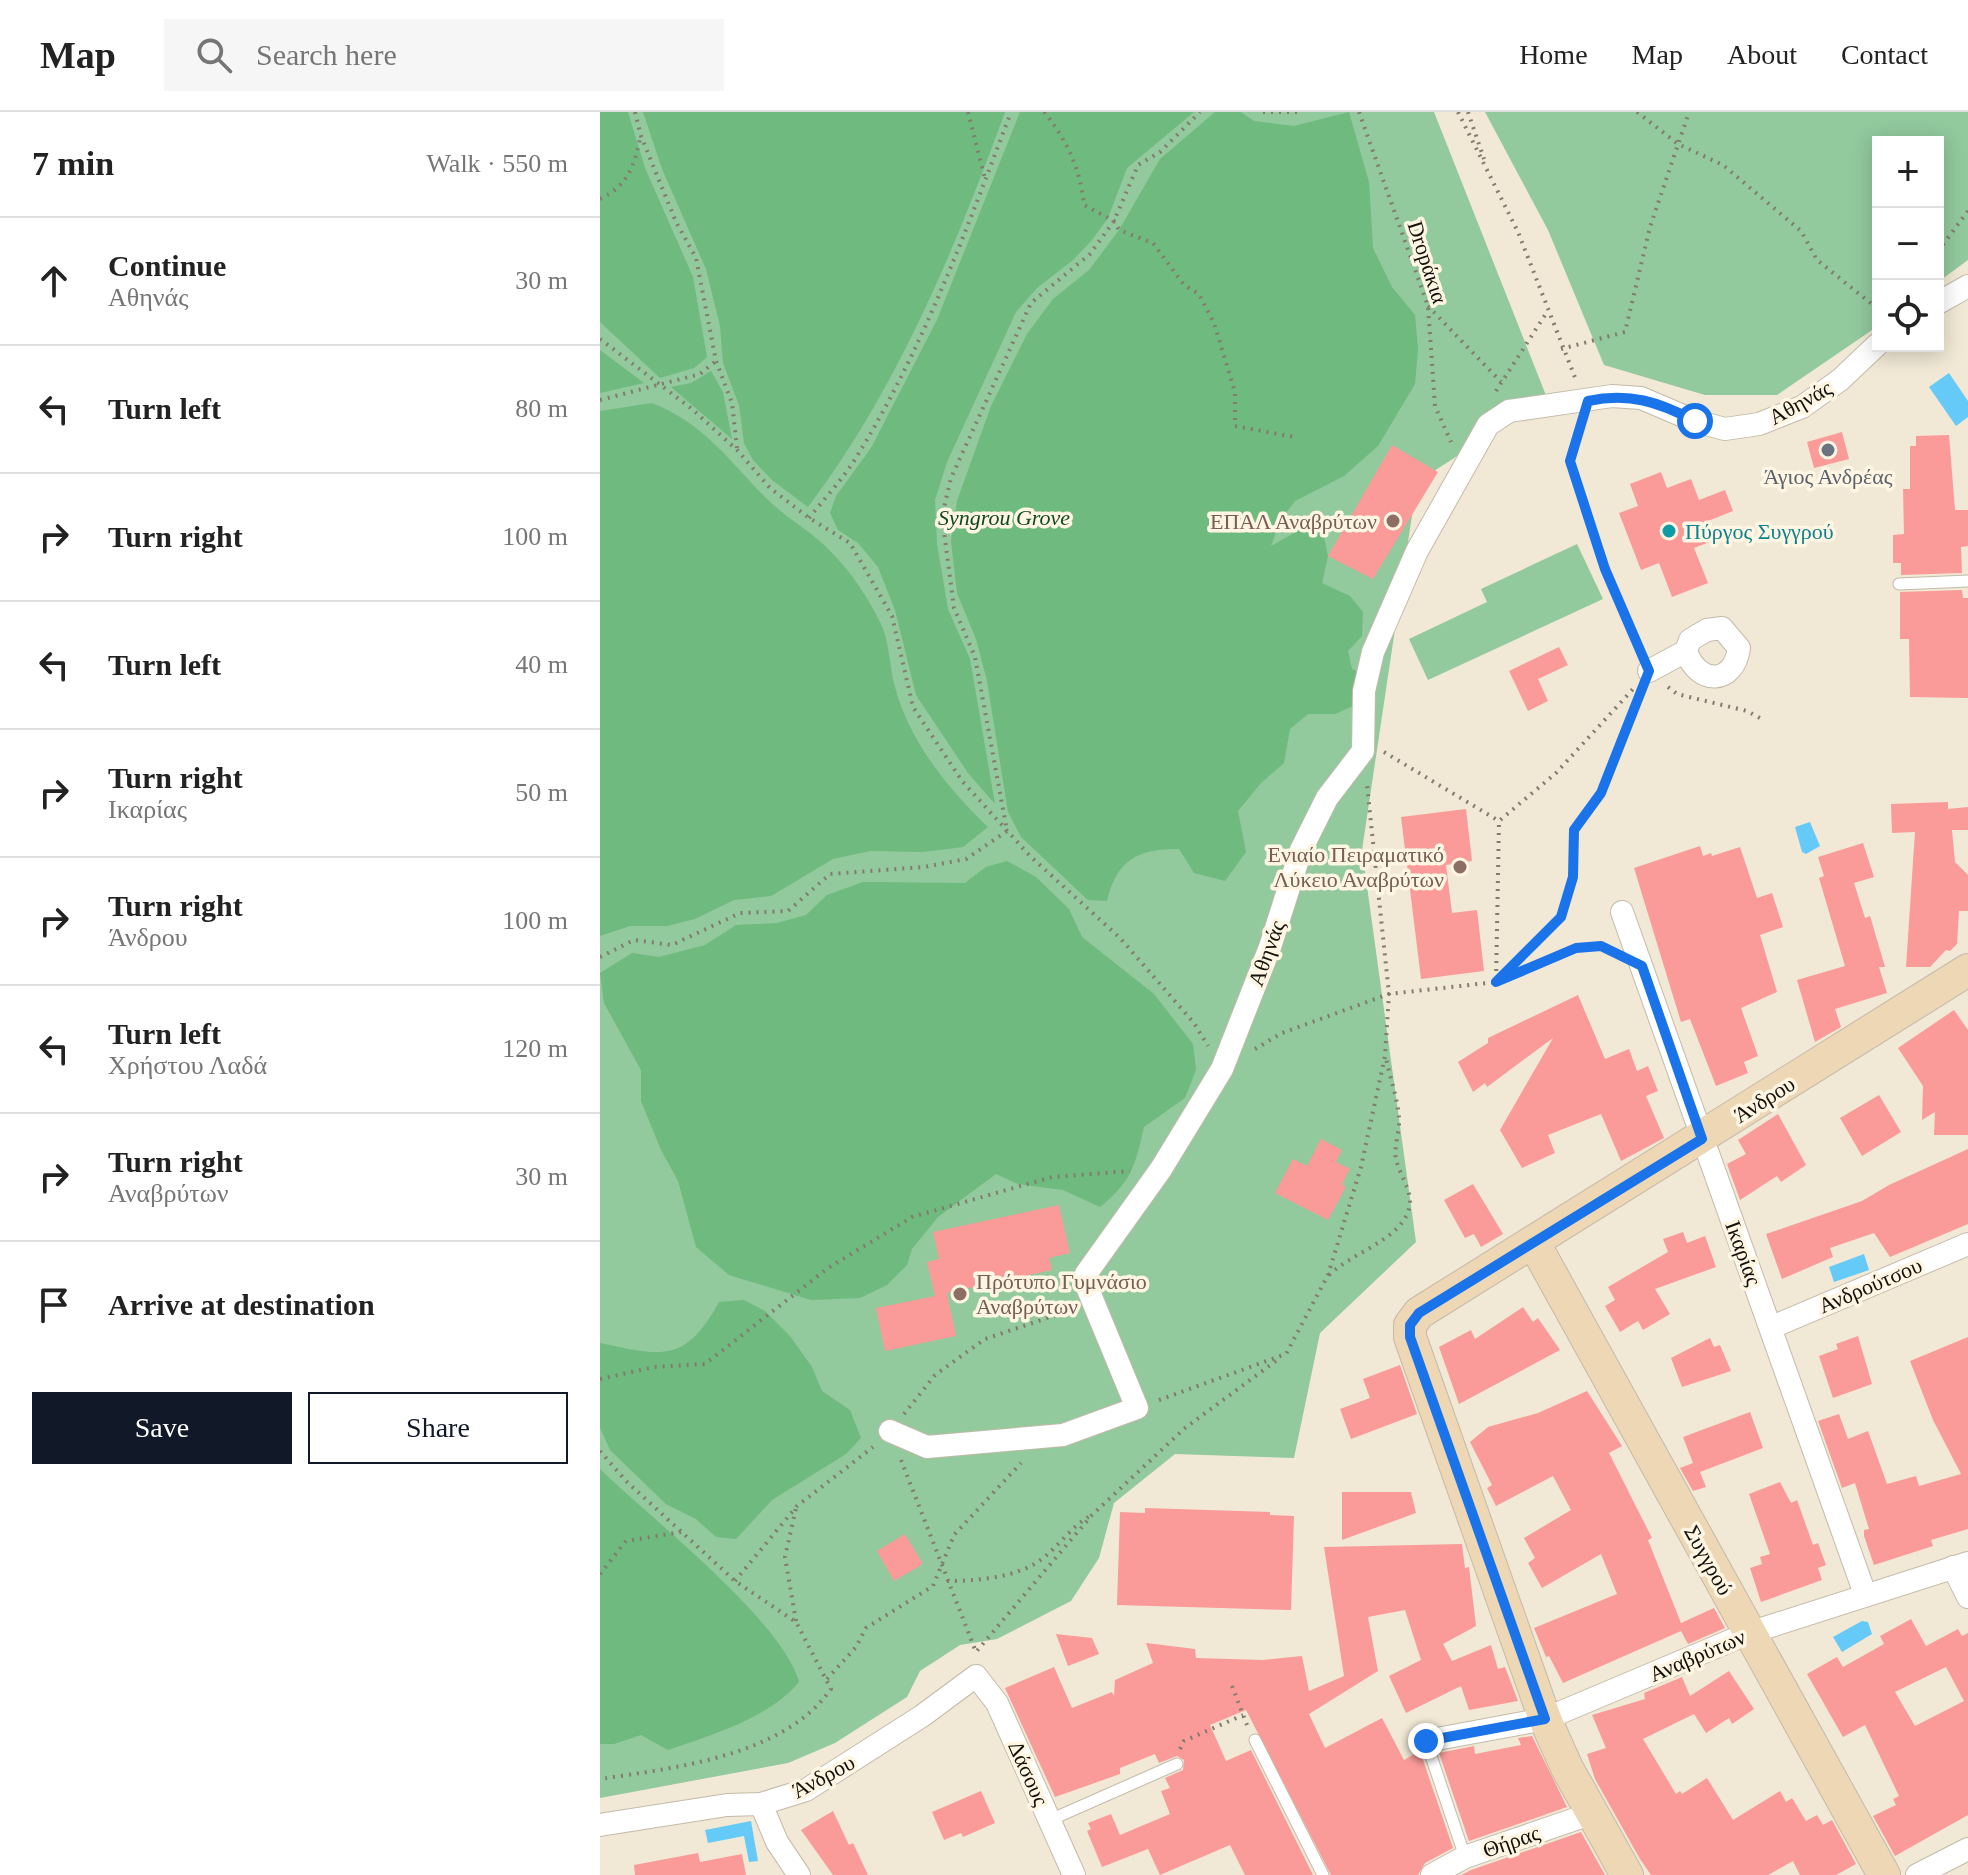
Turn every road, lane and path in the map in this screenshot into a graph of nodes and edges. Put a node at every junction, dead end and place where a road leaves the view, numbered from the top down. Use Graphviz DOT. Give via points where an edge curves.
graph roads {
  1 [pos="635,112"];
  2 [pos="968,112"];
  3 [pos="1011,112"];
  4 [pos="1044,112"];
  5 [pos="1200,112"];
  6 [pos="1263,112"];
  7 [pos="1299,112"];
  8 [pos="1359,112"];
  9 [pos="1458,112"];
  10 [pos="1468,112"];
  11 [pos="1637,112"];
  12 [pos="1689,112"];
  13 [pos="641,136"];
  14 [pos="1678,144"];
  15 [pos="1489,174"];
  16 [pos="985,179"];
  17 [pos="600,199"];
  18 [pos="1968,211"];
  19 [pos="1114,221"];
  20 [pos="1944,243"];
  21 [pos="1968,286"];
  22 [pos="1944,300"];
  23 [pos="1872,304"];
  24 [pos="1428,306"];
  25 [pos="600,339"];
  26 [pos="1561,349"];
  27 [pos="1872,350"];
  28 [pos="716,361"];
  29 [pos="1501,382"];
  30 [pos="657,385"];
  31 [pos="600,400"];
  32 [pos="1588,401"];
  33 [pos="1294,437"];
  34 [pos="738,451"];
  35 [pos="1462,470"];
  36 [pos="809,518"];
  37 [pos="1968,581"];
  38 [pos="1899,584"];
  39 [pos="1686,651"];
  40 [pos="1649,671"];
  41 [pos="1760,718"];
  42 [pos="1363,745"];
  43 [pos="1499,821"];
  44 [pos="1007,831"];
  45 [pos="1622,912"];
  46 [pos="600,957"];
  47 [pos="1642,966"];
  48 [pos="1968,970"];
  49 [pos="1496,982"];
  50 [pos="1389,994"];
  51 [pos="1385,1056"];
  52 [pos="1222,1069"];
  53 [pos="1702,1139"];
  54 [pos="1161,1169"];
  55 [pos="1968,1244"];
  56 [pos="1535,1245"];
  57 [pos="1328,1275"];
  58 [pos="1772,1327"];
  59 [pos="1286,1354"];
  60 [pos="600,1379"];
  61 [pos="1137,1408"];
  62 [pos="890,1431"];
  63 [pos="1049,1436"];
  64 [pos="600,1451"];
  65 [pos="797,1506"];
  66 [pos="1092,1515"];
  67 [pos="682,1532"];
  68 [pos="940,1562"];
  69 [pos="1960,1565"];
  70 [pos="600,1574"];
  71 [pos="947,1581"];
  72 [pos="1865,1594"];
  73 [pos="1968,1597"];
  74 [pos="796,1622"];
  75 [pos="1749,1633"];
  76 [pos="976,1676"];
  77 [pos="827,1679"];
  78 [pos="1232,1686"];
  79 [pos="1243,1715"];
  80 [pos="1545,1719"];
  81 [pos="1255,1740"];
  82 [pos="1426,1741"];
  83 [pos="1177,1764"];
  84 [pos="600,1779"];
  85 [pos="761,1804"];
  86 [pos="1593,1813"];
  87 [pos="1050,1820"];
  88 [pos="600,1825"];
  89 [pos="1968,1849"];
  90 [pos="1465,1857"];
  91 [pos="799,1875"];
  92 [pos="1074,1875"];
  93 [pos="1323,1875"];
  94 [pos="1432,1875"];
  95 [pos="1627,1875"];
  96 [pos="1884,1875"];
  97 [pos="1917,1875"];
  1 -- 13 [label="path"];
  2 -- 16 [label="path"];
  3 -- 16 [label="path"];
  4 -- 19 [label="path" via="1062,134 1080,176 1084,205"];
  5 -- 19 [label="path" via="1160,152 1138,165"];
  6 -- 7 [label="path"];
  8 -- 24 [label="path, Dropάκια"];
  9 -- 15 [label="path"];
  10 -- 15 [label="path"];
  11 -- 14 [label="path"];
  12 -- 14 [label="path"];
  13 -- 17 [label="path" via="633,170 616,191"];
  13 -- 28 [label="path" via="696,258"];
  14 -- 23 [label="path" via="1723,165 1801,231 1817,260"];
  14 -- 26 [label="path" via="1650,227 1625,332"];
  15 -- 26 [label="path" via="1518,232"];
  16 -- 36 [label="path" via="942,292 902,372 853,462"];
  18 -- 20 [label="path"];
  19 -- 33 [label="path" via="1119,230 1153,243 1184,285 1199,294 1214,323 1235,392 1235,426"];
  19 -- 44 [label="path" via="1090,254 1031,303 951,478 942,516 954,608 975,657"];
  21 -- 22 [label="street"];
  24 -- 29 [label="path"];
  24 -- 35 [label="path, Dropάκια" via="1435,406"];
  25 -- 30 [label="path"];
  26 -- 32 [label="path"];
  27 -- 32 [label="street, Αθηνάς" via="1802,407 1759,424 1725,429 1641,398"];
  28 -- 30 [label="path" via="700,374"];
  28 -- 34 [label="path" via="732,403"];
  30 -- 31 [label="path"];
  30 -- 34 [label="path"];
  32 -- 35 [label="street, Αθηνάς" via="1509,411 1488,425"];
  32 -- 40 [label="path" via="1570,461 1605,569"];
  34 -- 36 [label="path" via="770,488"];
  35 -- 42 [label="street, Αθηνάς" via="1417,551 1373,652 1364,691"];
  36 -- 44 [label="path" via="850,543 892,616 913,707 962,781"];
  37 -- 38 [label="lane"];
  39 -- 40 [label="street"];
  40 -- 41 [label="path" via="1677,694"];
  40 -- 43 [label="path" via="1556,773"];
  40 -- 49 [label="path" via="1601,793 1574,830 1573,877 1561,917"];
  42 -- 43 [label="path"];
  42 -- 50 [label="path"];
  42 -- 52 [label="street, Αθηνάς" via="1327,798 1301,850"];
  43 -- 49 [label="path"];
  44 -- 46 [label="path" via="966,859 830,874 788,911 740,913 672,945 634,940"];
  44 -- 52 [label="path" via="1120,938 1194,1023"];
  45 -- 47 [label="street, Ικαρίας"];
  47 -- 49 [label="path" via="1601,946 1576,948"];
  47 -- 53 [label="street, Ικαρίας"];
  48 -- 53 [label="main road, Άνδρου"];
  49 -- 50 [label="path"];
  50 -- 51 [label="path"];
  50 -- 52 [label="path" via="1282,1033"];
  51 -- 57 [label="path" via="1361,1167"];
  51 -- 57 [label="path" via="1399,1119 1396,1161 1412,1206 1386,1238"];
  52 -- 54 [label="street, Αθηνάς"];
  53 -- 56 [label="main road, Άνδρου"];
  53 -- 58 [label="street, Ικαρίας"];
  54 -- 60 [label="path" via="1052,1177 912,1217 828,1268 705,1364 654,1367"];
  54 -- 61 [label="street, Αθηνάς" via="1085,1278"];
  55 -- 58 [label="street, Ανδρούτσου"];
  56 -- 75 [label="main road, Συγγρού"];
  56 -- 80 [label="main road, Άνδρου" via="1419,1313 1410,1325 1410,1337"];
  57 -- 59 [label="path"];
  58 -- 72 [label="street, Ικαρίας"];
  59 -- 61 [label="path"];
  59 -- 66 [label="path" via="1185,1428"];
  61 -- 63 [label="street"];
  62 -- 63 [label="street" via="927,1447"];
  62 -- 68 [label="path"];
  63 -- 68 [label="path" via="964,1523"];
  64 -- 67 [label="path"];
  65 -- 74 [label="path" via="785,1557"];
  66 -- 71 [label="path" via="1072,1526 1039,1561 1016,1571"];
  66 -- 71 [label="path" via="976,1652"];
  67 -- 70 [label="path" via="626,1541"];
  67 -- 74 [label="path" via="735,1581"];
  68 -- 71 [label="path"];
  68 -- 77 [label="path" via="933,1586 866,1628"];
  69 -- 72 [label="street, Αναβρύτων"];
  69 -- 73 [label="street"];
  72 -- 75 [label="street, Αναβρύτων"];
  74 -- 77 [label="path"];
  75 -- 80 [label="street, Αναβρύτων"];
  75 -- 96 [label="main road, Συγγρού"];
  76 -- 85 [label="street, Άνδρου" via="806,1790"];
  76 -- 87 [label="street, Δάσους" via="997,1703"];
  77 -- 84 [label="path" via="831,1689 817,1709 793,1726 732,1753"];
  78 -- 79 [label="path"];
  79 -- 81 [label="path"];
  79 -- 83 [label="path" via="1184,1741"];
  80 -- 82 [label="street, Αναβρύτων"];
  80 -- 86 [label="main road"];
  81 -- 93 [label="lane"];
  82 -- 90 [label="lane"];
  83 -- 87 [label="lane"];
  85 -- 88 [label="street, Άνδρου"];
  85 -- 91 [label="street"];
  86 -- 90 [label="street, Θήρας"];
  86 -- 95 [label="main road"];
  87 -- 92 [label="street, Δάσους"];
  89 -- 97 [label="street"];
  90 -- 94 [label="street, Θήρας"];
}
